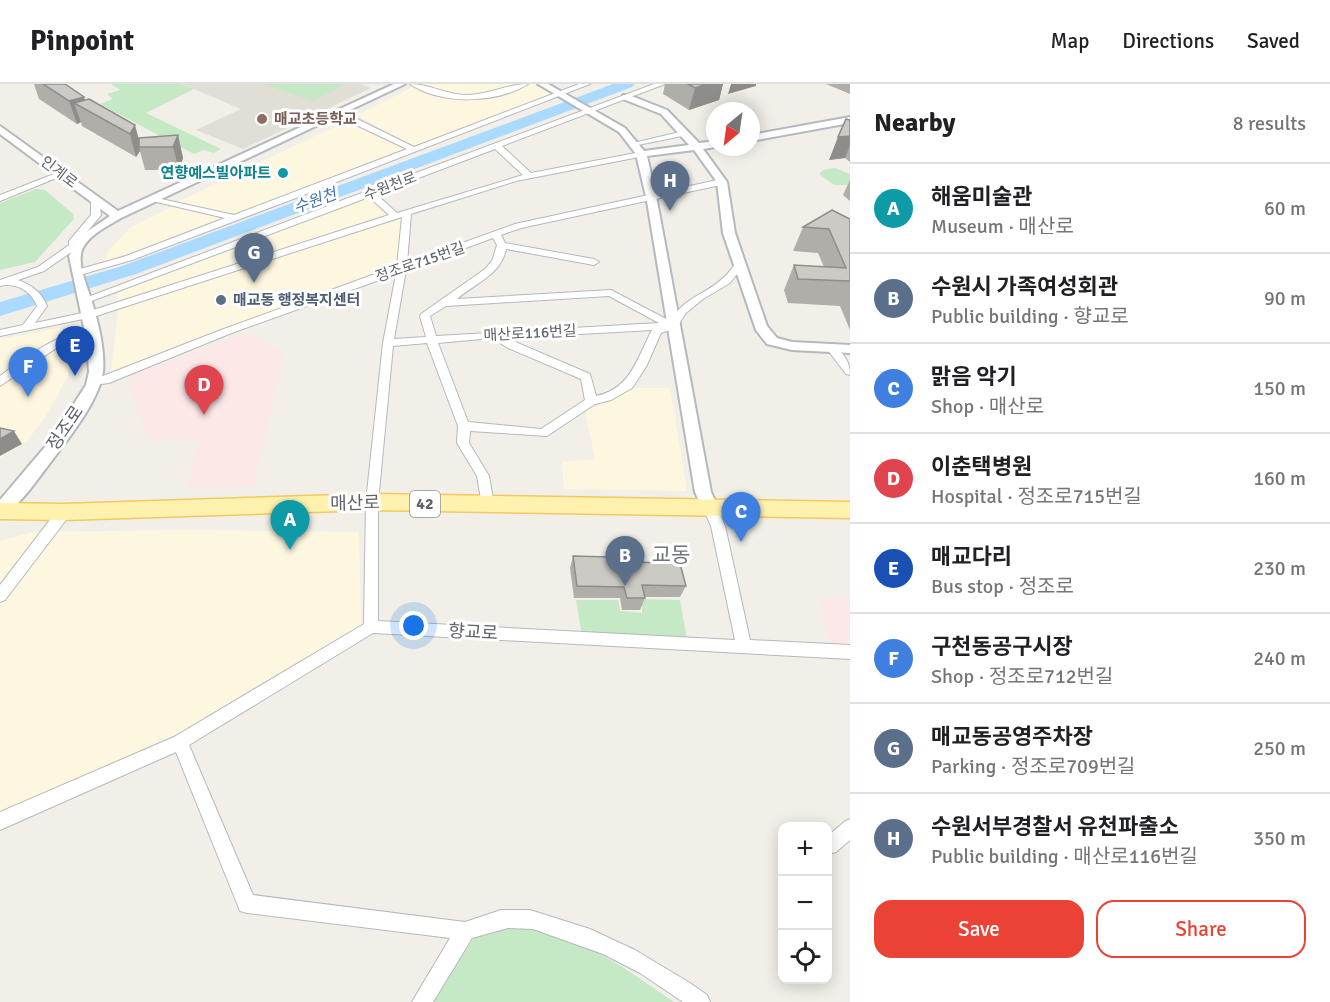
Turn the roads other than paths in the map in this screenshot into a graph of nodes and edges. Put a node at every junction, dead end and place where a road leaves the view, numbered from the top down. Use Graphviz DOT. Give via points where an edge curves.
graph roads {
  1 [pos="400,84"];
  2 [pos="414,84"];
  3 [pos="524,84"];
  4 [pos="542,84"];
  5 [pos="586,84"];
  6 [pos="661,84"];
  7 [pos="562,95"];
  8 [pos="626,98"];
  9 [pos="589,110"];
  10 [pos="338,113"];
  11 [pos="850,120"];
  12 [pos="0,129"];
  13 [pos="684,133"];
  14 [pos="760,136"];
  15 [pos="496,145"];
  16 [pos="706,146"];
  17 [pos="697,147"];
  18 [pos="413,149"];
  19 [pos="637,149"];
  20 [pos="62,174"];
  21 [pos="525,177"];
  22 [pos="722,182"];
  23 [pos="309,189"];
  24 [pos="370,193"];
  25 [pos="651,196"];
  26 [pos="0,198"];
  27 [pos="155,199"];
  28 [pos="95,200"];
  29 [pos="335,207"];
  30 [pos="407,213"];
  31 [pos="117,216"];
  32 [pos="395,216"];
  33 [pos="235,218"];
  34 [pos="84,239"];
  35 [pos="500,240"];
  36 [pos="61,255"];
  37 [pos="594,262"];
  38 [pos="740,265"];
  39 [pos="402,267"];
  40 [pos="80,274"];
  41 [pos="5,282"];
  42 [pos="85,299"];
  43 [pos="444,303"];
  44 [pos="89,315"];
  45 [pos="672,326"];
  46 [pos="26,328"];
  47 [pos="90,330"];
  48 [pos="0,333"];
  49 [pos="494,335"];
  50 [pos="434,340"];
  51 [pos="388,343"];
  52 [pos="832,349"];
  53 [pos="850,349"];
  54 [pos="850,371"];
  55 [pos="93,381"];
  56 [pos="0,382"];
  57 [pos="591,401"];
  58 [pos="464,426"];
  59 [pos="372,502"];
  60 [pos="488,506"];
  61 [pos="710,508"];
  62 [pos="0,510"];
  63 [pos="850,510"];
  64 [pos="64,512"];
  65 [pos="0,596"];
  66 [pos="372,627"];
  67 [pos="744,646"];
  68 [pos="850,652"];
  69 [pos="180,742"];
  70 [pos="0,821"];
  71 [pos="850,828"];
  72 [pos="832,844"];
  73 [pos="465,931"];
  74 [pos="422,1002"];
  75 [pos="700,1002"];
  1 -- 10 [label="street"];
  2 -- 3 [label="street" via="438,94 469,99"];
  4 -- 7 [label="street"];
  5 -- 7 [label="street, 수원천로"];
  6 -- 8 [label="street, 수원천로"];
  7 -- 9 [label="street"];
  7 -- 18 [label="street, 수원천로"];
  8 -- 9 [label="street, 수원천로"];
  8 -- 13 [label="street" via="664,112"];
  9 -- 15 [label="street, 수원천로"];
  9 -- 19 [label="street" via="622,130"];
  10 -- 18 [label="street"];
  10 -- 27 [label="street"];
  11 -- 14 [label="street"];
  12 -- 20 [label="street, 인계로"];
  13 -- 17 [label="street"];
  13 -- 19 [label="street"];
  15 -- 21 [label="street"];
  15 -- 24 [label="street, 수원천로"];
  16 -- 17 [label="street"];
  17 -- 19 [label="street"];
  17 -- 22 [label="street"];
  18 -- 23 [label="street, 수원천로"];
  19 -- 21 [label="street"];
  19 -- 25 [label="street"];
  20 -- 26 [label="street"];
  20 -- 28 [label="street, 인계로"];
  21 -- 30 [label="street"];
  22 -- 25 [label="street, 정조로715번길"];
  22 -- 38 [label="street" via="729,233"];
  23 -- 29 [label="street"];
  23 -- 33 [label="street, 수원천로"];
  24 -- 29 [label="street, 수원천로"];
  24 -- 32 [label="street"];
  25 -- 35 [label="street, 정조로715번길" via="518,226"];
  25 -- 45 [label="street"];
  27 -- 31 [label="street"];
  27 -- 33 [label="street"];
  28 -- 31 [label="street, 인계로"];
  28 -- 36 [label="street" via="96,214"];
  29 -- 42 [label="street, 수원천로"];
  30 -- 32 [label="street"];
  30 -- 39 [label="street"];
  31 -- 34 [label="street"];
  32 -- 44 [label="street"];
  33 -- 40 [label="street, 수원천로"];
  34 -- 36 [label="street"];
  34 -- 40 [label="street, 정조로" via="76,251"];
  35 -- 37 [label="street"];
  35 -- 39 [label="street, 정조로715번길"];
  35 -- 43 [label="street" via="492,270"];
  36 -- 41 [label="street" via="41,269"];
  38 -- 45 [label="street" via="726,281 682,311"];
  38 -- 52 [label="street" via="760,327 772,341"];
  39 -- 51 [label="street"];
  39 -- 55 [label="street, 정조로715번길" via="105,380"];
  40 -- 42 [label="street, 정조로"];
  41 -- 46 [label="street" via="27,287 40,299 42,306"];
  42 -- 44 [label="street, 정조로"];
  43 -- 45 [label="street, 매산로116번길" via="611,293"];
  43 -- 50 [label="street" via="424,316"];
  44 -- 46 [label="street"];
  44 -- 47 [label="street, 정조로"];
  45 -- 49 [label="street, 매산로116번길"];
  45 -- 57 [label="street" via="657,331 634,380 606,399"];
  45 -- 61 [label="street" via="703,492"];
  46 -- 48 [label="street"];
  47 -- 55 [label="street, 정조로" via="96,374"];
  47 -- 56 [label="street" via="71,335"];
  49 -- 50 [label="street, 매산로116번길"];
  49 -- 57 [label="street" via="586,377"];
  50 -- 51 [label="street, 매산로116번길"];
  50 -- 58 [label="street"];
  51 -- 59 [label="street"];
  52 -- 53 [label="street"];
  52 -- 54 [label="street"];
  55 -- 62 [label="street, 정조로" via="32,476"];
  57 -- 58 [label="street" via="543,433"];
  58 -- 60 [label="street" via="463,443 483,476"];
  59 -- 60 [label="main road, 매산로 / 42"];
  59 -- 64 [label="main road, 매산로 / 42"];
  59 -- 66 [label="street"];
  60 -- 61 [label="main road, 매산로 / 42"];
  61 -- 63 [label="main road, 매산로 / 42"];
  61 -- 67 [label="street"];
  62 -- 64 [label="main road, 매산로 / 42"];
  64 -- 65 [label="street"];
  66 -- 67 [label="street, 향교로"];
  66 -- 69 [label="street"];
  67 -- 68 [label="street, 향교로"];
  69 -- 70 [label="street"];
  69 -- 73 [label="street" via="247,904"];
  71 -- 72 [label="street"];
  73 -- 74 [label="street"];
  73 -- 75 [label="street" via="483,922 523,918 574,932 633,958"];
}
